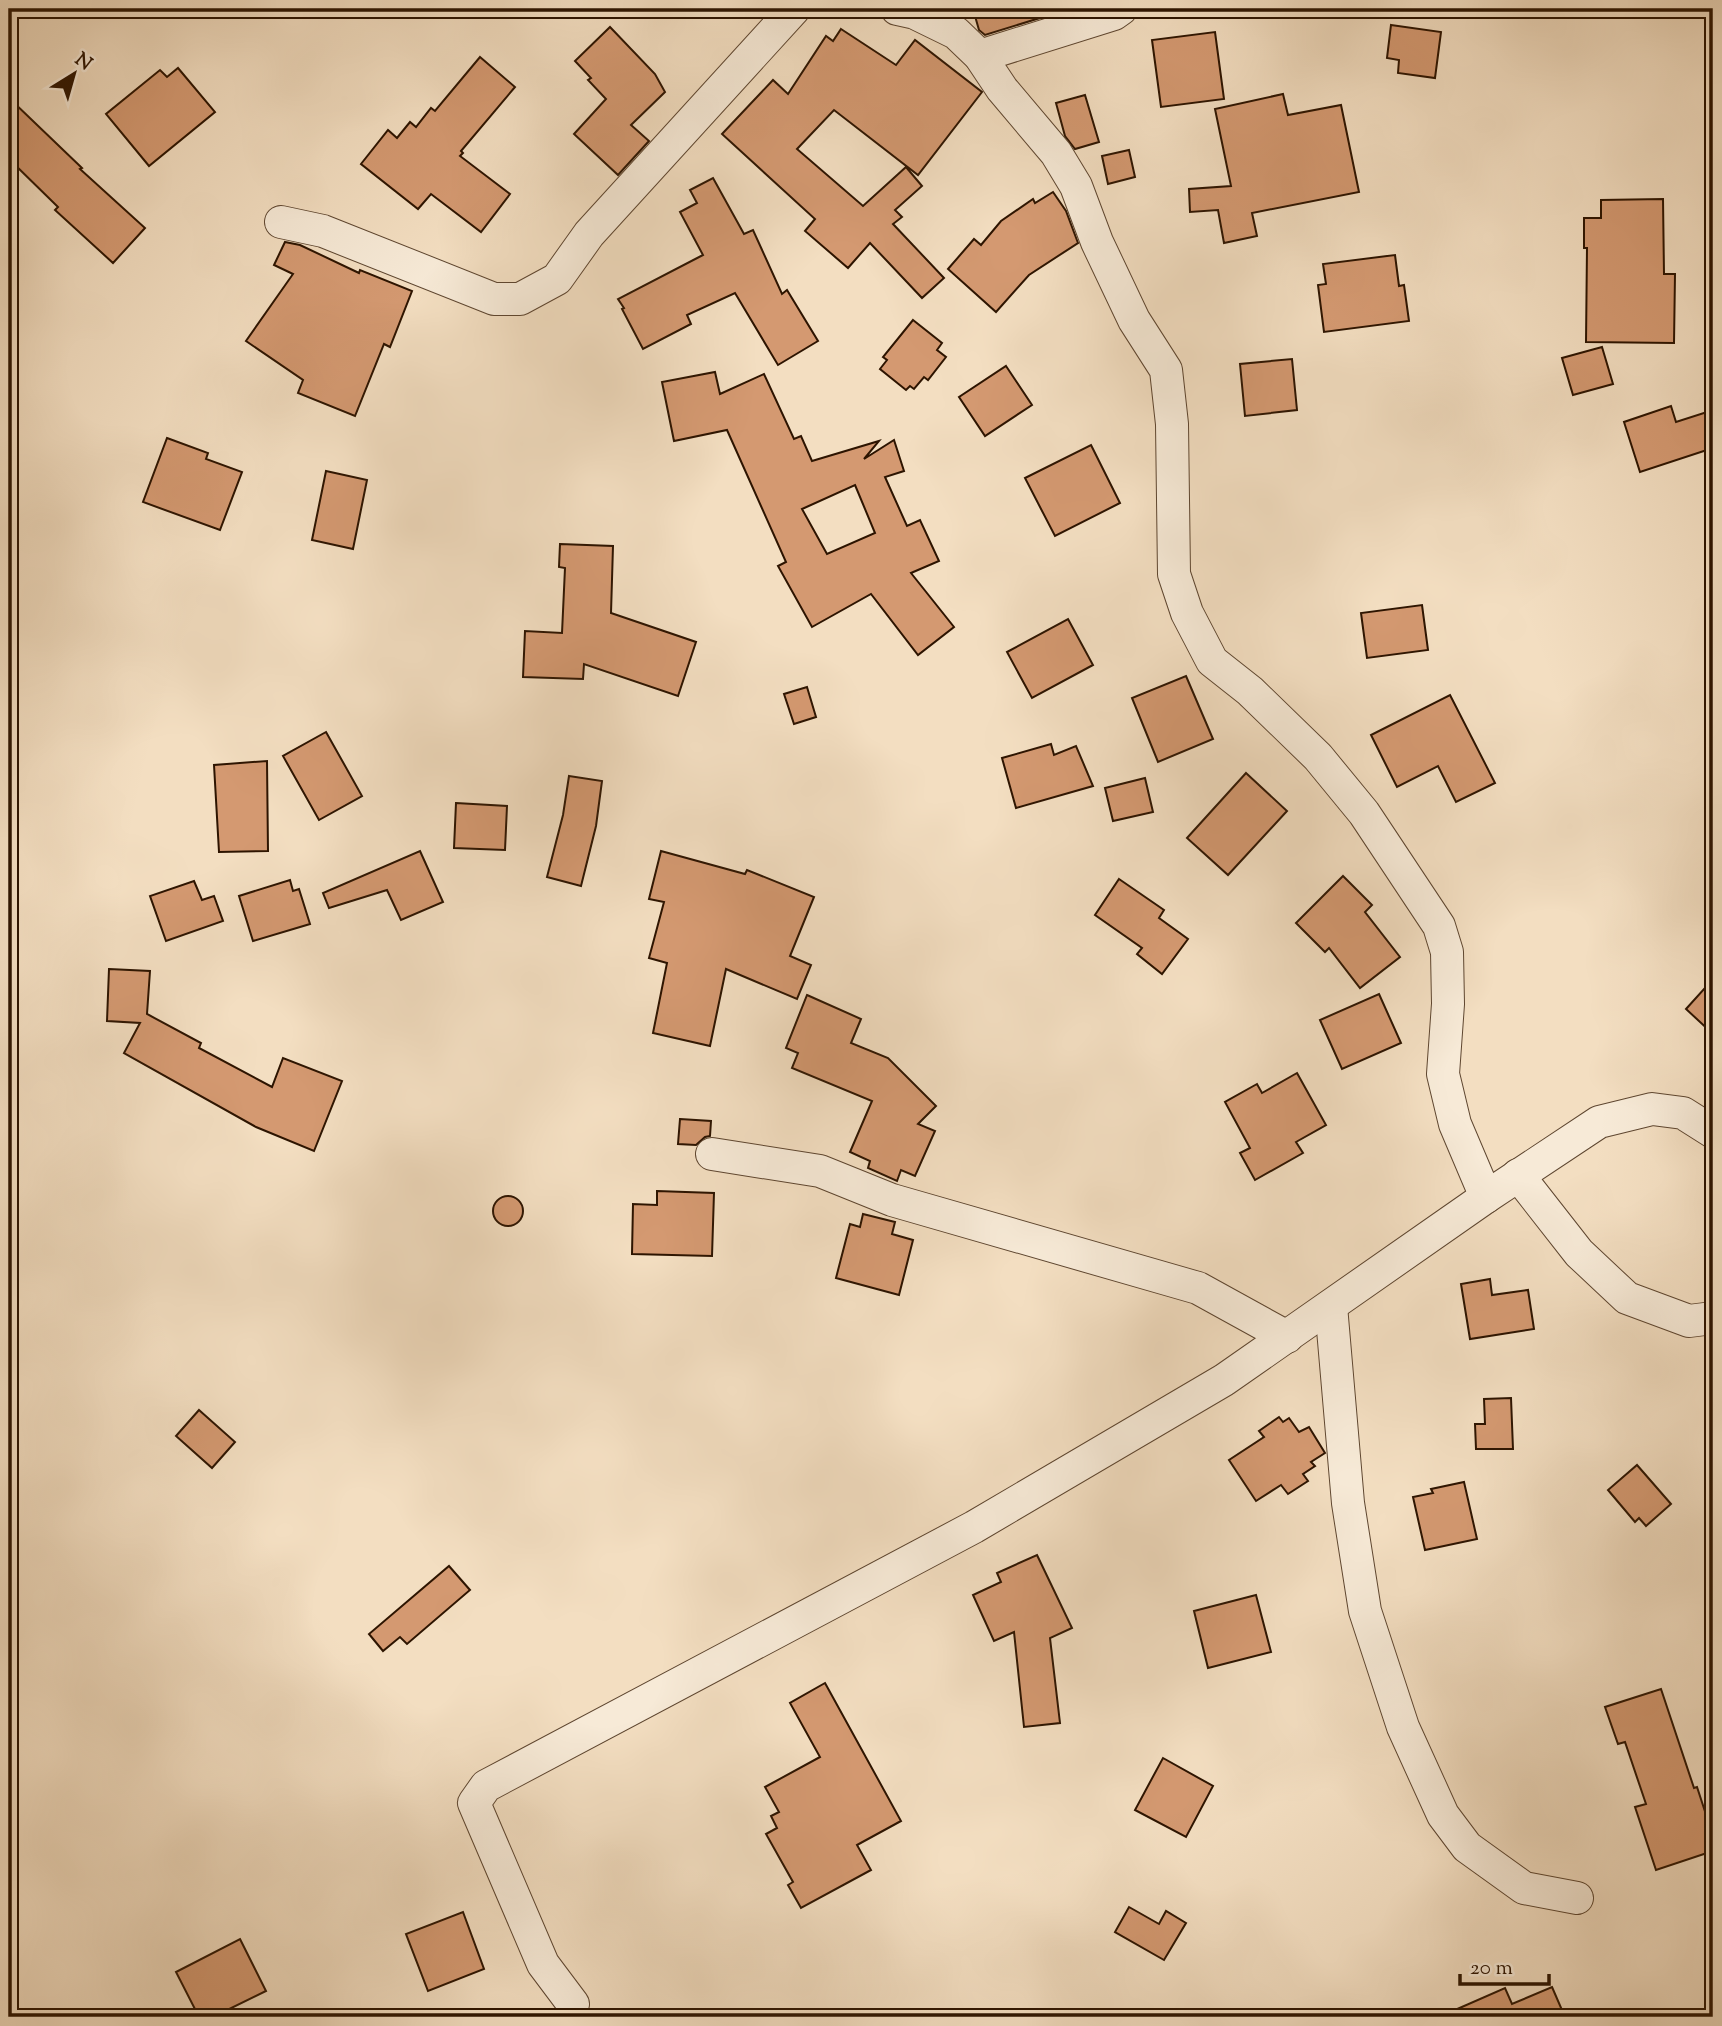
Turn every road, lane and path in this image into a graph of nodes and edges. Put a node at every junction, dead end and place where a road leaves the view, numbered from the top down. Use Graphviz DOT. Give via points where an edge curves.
graph roads {
  1 [pos="794,9"];
  2 [pos="897,9"];
  3 [pos="1121,9"];
  4 [pos="980,56"];
  5 [pos="281,222"];
  6 [pos="1713,1132"];
  7 [pos="712,1154"];
  8 [pos="1518,1175"];
  9 [pos="1486,1196"];
  10 [pos="1331,1306"];
  11 [pos="1713,1318"];
  12 [pos="1287,1337"];
  13 [pos="1577,1898"];
  14 [pos="573,2004"];
  1 -- 5 [label="street" via="589,234 557,279 520,299 494,299 323,231"];
  2 -- 4 [label="street" via="956,33"];
  3 -- 4 [label="street"];
  4 -- 9 [label="street" via="1056,153 1076,186 1134,320 1166,370 1172,424 1174,574 1187,613 1212,660 1318,757 1364,813 1439,926 1447,952 1443,1074 1455,1124"];
  6 -- 8 [label="street" via="1683,1113 1652,1108 1599,1122"];
  7 -- 12 [label="street" via="820,1171 892,1200 1198,1287"];
  8 -- 9 [label="street"];
  8 -- 11 [label="street" via="1579,1253 1627,1298 1689,1321"];
  9 -- 10 [label="street"];
  10 -- 12 [label="street"];
  10 -- 13 [label="street" via="1348,1503 1365,1611 1403,1727 1443,1815 1467,1847 1524,1888"];
  12 -- 14 [label="street" via="1224,1380 974,1527 486,1786 474,1803 485,1833 543,1964"];
}
